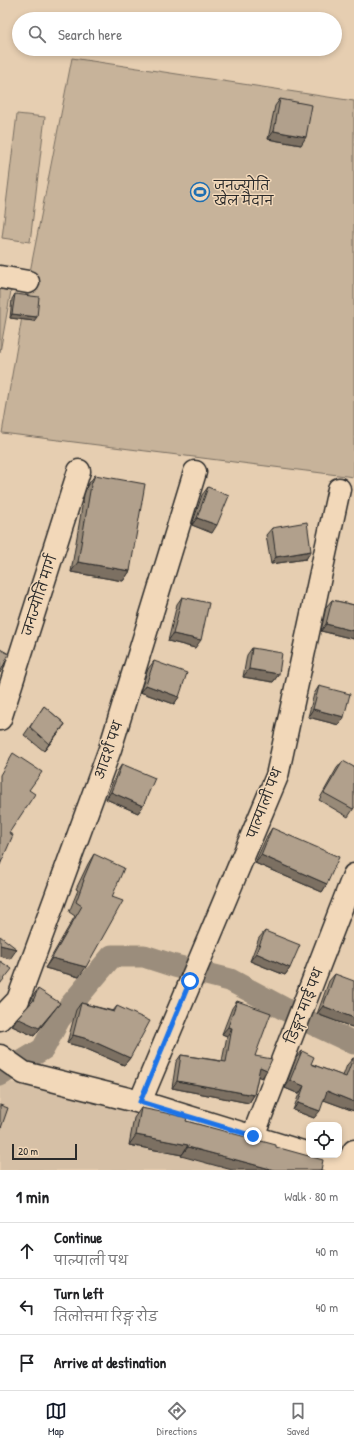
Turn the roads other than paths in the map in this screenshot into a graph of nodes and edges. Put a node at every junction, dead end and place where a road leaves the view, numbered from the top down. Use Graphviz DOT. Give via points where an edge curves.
graph roads {
  1 [pos="0,277"];
  2 [pos="28,282"];
  3 [pos="79,471"];
  4 [pos="195,472"];
  5 [pos="339,489"];
  6 [pos="0,719"];
  7 [pos="354,875"];
  8 [pos="0,1019"];
  9 [pos="10,1064"];
  10 [pos="140,1102"];
  11 [pos="253,1136"];
  12 [pos="306,1154"];
  13 [pos="327,1158"];
  14 [pos="349,1162"];
  1 -- 2 [label="street"];
  3 -- 6 [label="street, जनज्योति मार्ग"];
  4 -- 8 [label="street, आदर्श पथ" via="110,748 18,1000"];
  5 -- 10 [label="street, पाल्पाली पथ" via="277,776"];
  7 -- 11 [label="street, डिङ्गर माई पथ"];
  9 -- 10 [label="street"];
  10 -- 11 [label="street"];
  11 -- 12 [label="street"];
  13 -- 14 [label="street"];
}
